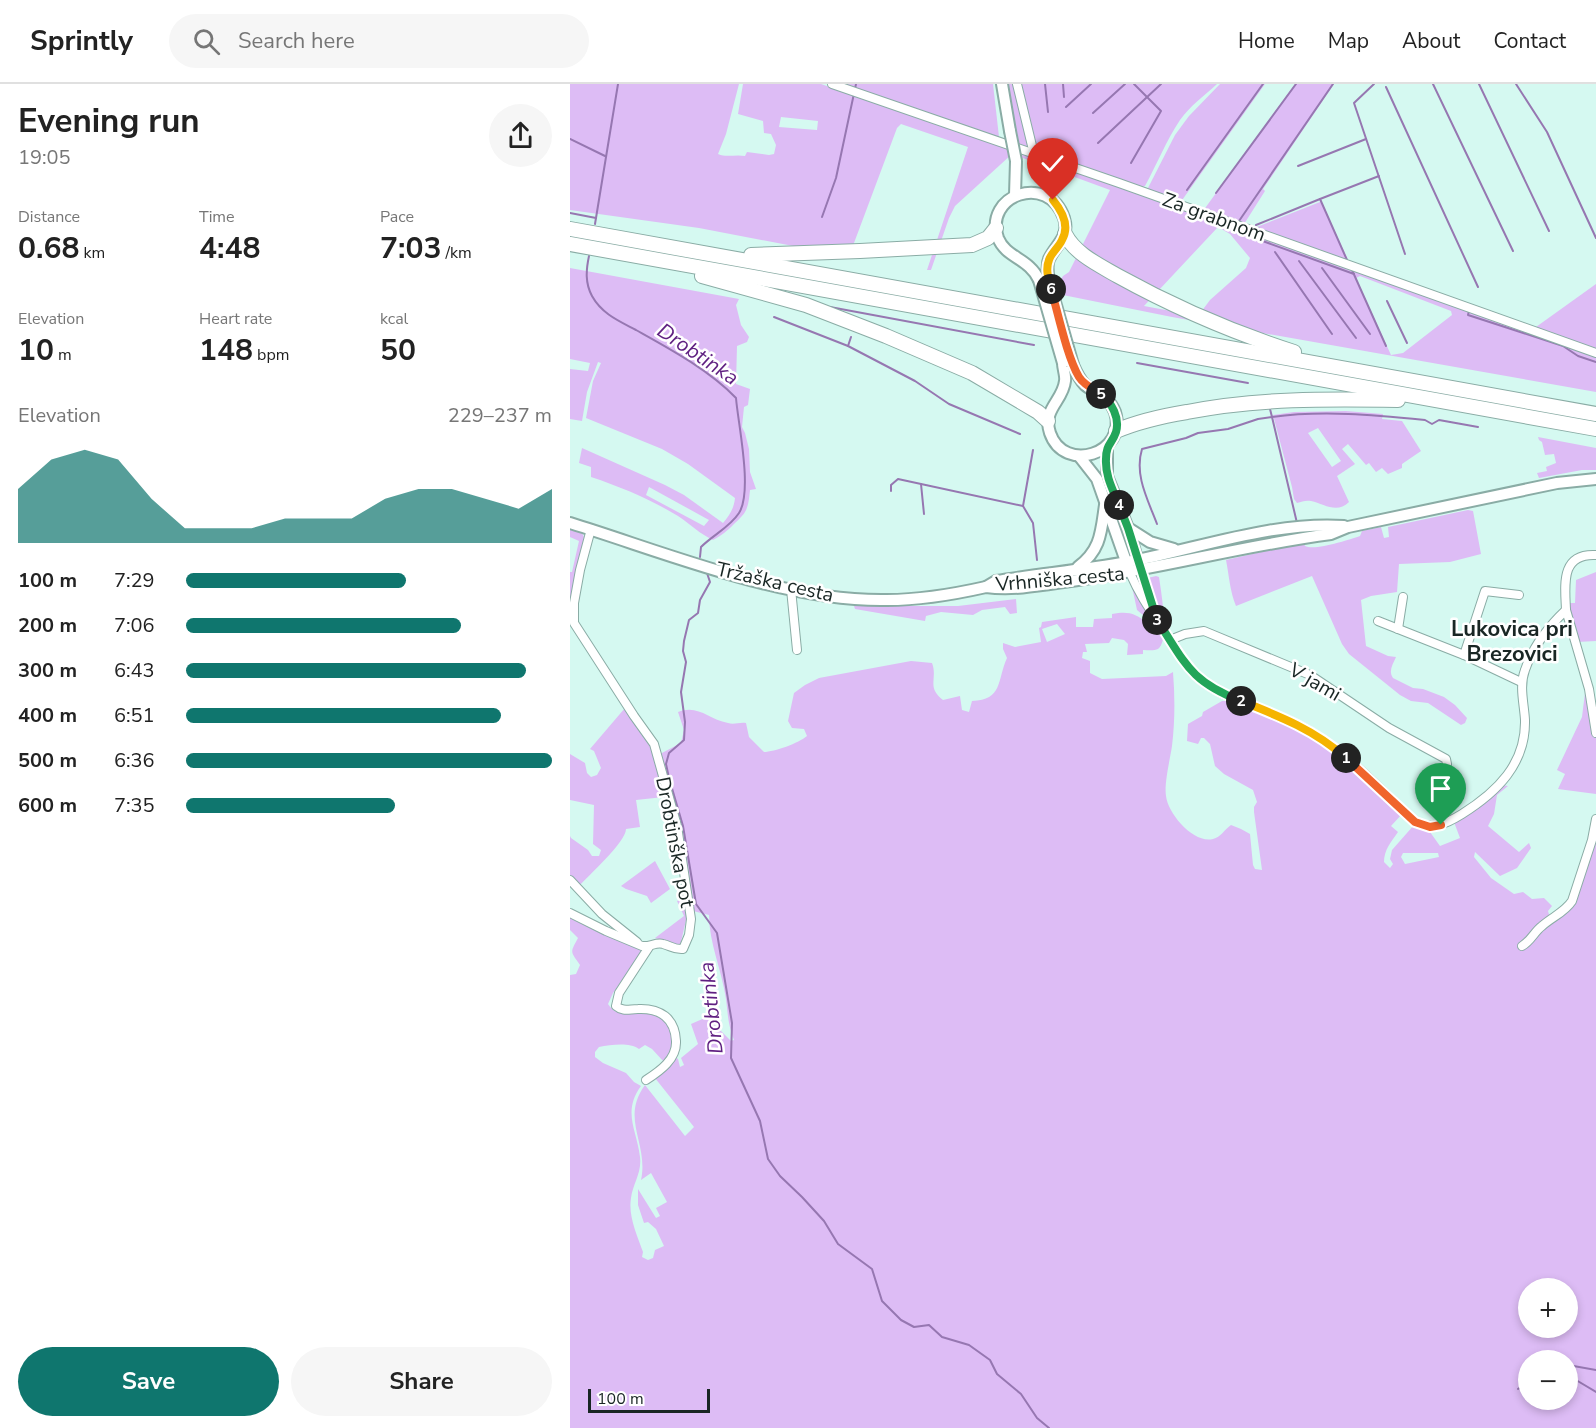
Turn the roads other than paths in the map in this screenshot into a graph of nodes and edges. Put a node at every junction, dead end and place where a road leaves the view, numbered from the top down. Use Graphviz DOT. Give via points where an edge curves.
graph roads {
  1 [pos="832,84"];
  2 [pos="1002,84"];
  3 [pos="1017,84"];
  4 [pos="1034,154"];
  5 [pos="1017,164"];
  6 [pos="1032,192"];
  7 [pos="1015,195"];
  8 [pos="996,228"];
  9 [pos="570,229"];
  10 [pos="1065,229"];
  11 [pos="570,244"];
  12 [pos="616,252"];
  13 [pos="710,254"];
  14 [pos="1044,280"];
  15 [pos="1596,353"];
  16 [pos="1068,364"];
  17 [pos="1347,369"];
  18 [pos="1441,401"];
  19 [pos="1596,414"];
  20 [pos="1048,421"];
  21 [pos="1596,429"];
  22 [pos="1116,431"];
  23 [pos="1107,446"];
  24 [pos="1079,456"];
  25 [pos="1596,479"];
  26 [pos="1105,502"];
  27 [pos="570,523"];
  28 [pos="1128,528"];
  29 [pos="591,530"];
  30 [pos="1320,531"];
  31 [pos="1177,550"];
  32 [pos="1596,555"];
  33 [pos="1134,566"];
  34 [pos="1075,569"];
  35 [pos="986,587"];
  36 [pos="790,589"];
  37 [pos="1519,595"];
  38 [pos="1403,597"];
  39 [pos="1566,610"];
  40 [pos="1378,621"];
  41 [pos="1398,629"];
  42 [pos="1170,640"];
  43 [pos="797,650"];
  44 [pos="1464,655"];
  45 [pos="1521,682"];
  46 [pos="1596,733"];
  47 [pos="1448,764"];
  48 [pos="1596,819"];
  49 [pos="570,880"];
  50 [pos="570,913"];
  51 [pos="1522,946"];
  52 [pos="646,947"];
  53 [pos="646,1080"];
  1 -- 4 [label="street, Za grabnom"];
  2 -- 5 [label="main road, bridge"];
  3 -- 4 [label="street"];
  4 -- 15 [label="street, Za grabnom"];
  5 -- 6 [label="main road"];
  5 -- 7 [label="main road"];
  6 -- 7 [label="main road"];
  6 -- 10 [label="main road" via="1053,200 1060,208"];
  7 -- 8 [label="main road" via="1003,206"];
  8 -- 13 [label="highway" via="988,238 972,245"];
  8 -- 14 [label="main road" via="1004,248"];
  9 -- 13 [label="highway"];
  10 -- 14 [label="main road" via="1049,258"];
  10 -- 17 [label="highway" via="1071,245 1091,260 1162,301 1242,334"];
  11 -- 12 [label="highway"];
  12 -- 18 [label="highway"];
  12 -- 20 [label="highway" via="806,305 972,373"];
  13 -- 17 [label="highway"];
  14 -- 16 [label="main road, bridge"];
  16 -- 20 [label="main road" via="1062,392"];
  16 -- 22 [label="main road" via="1084,384 1111,404 1116,414"];
  17 -- 19 [label="highway"];
  18 -- 21 [label="highway"];
  18 -- 22 [label="highway" via="1261,401 1167,415"];
  20 -- 24 [label="main road" via="1053,440 1069,454"];
  22 -- 23 [label="main road"];
  23 -- 24 [label="main road" via="1089,456"];
  23 -- 28 [label="main road" via="1107,476"];
  24 -- 26 [label="main road" via="1097,479"];
  25 -- 30 [label="main road, Vrhniška cesta" via="1557,483 1347,527 1330,525"];
  26 -- 33 [label="main road"];
  26 -- 34 [label="main road" via="1098,545 1088,560"];
  27 -- 29 [label="main road, Tržaška cesta"];
  28 -- 31 [label="main road" via="1150,542"];
  28 -- 33 [label="main road"];
  29 -- 36 [label="main road, Tržaška cesta"];
  29 -- 52 [label="street, Drobtinška pot" via="576,592 574,623 654,744 677,826 691,919 683,949 662,943"];
  30 -- 31 [label="main road, Vrhniška cesta" via="1286,529"];
  30 -- 33 [label="main road, Vrhniška cesta" via="1288,541"];
  31 -- 33 [label="main road, Vrhniška cesta"];
  32 -- 39 [label="street" via="1575,559 1568,569"];
  33 -- 34 [label="main road, Vrhniška cesta"];
  33 -- 35 [label="main road, Vrhniška cesta" via="1042,585"];
  33 -- 42 [label="street" via="1140,597"];
  34 -- 35 [label="main road, Vrhniška cesta" via="996,581"];
  35 -- 36 [label="main road, Tržaška cesta" via="889,600"];
  36 -- 43 [label="street"];
  37 -- 44 [label="street" via="1485,591"];
  38 -- 41 [label="street"];
  39 -- 45 [label="street" via="1539,641"];
  39 -- 46 [label="street" via="1589,689"];
  40 -- 41 [label="street"];
  41 -- 44 [label="street"];
  42 -- 45 [label="street" via="1182,662 1202,681 1225,695 1310,731 1333,746 1415,822 1430,827 1441,825 1487,797 1511,773 1524,738"];
  42 -- 47 [label="street, V jami" via="1204,631 1310,675 1389,728 1446,759"];
  44 -- 45 [label="street"];
  48 -- 51 [label="street" via="1572,901"];
  49 -- 52 [label="street" via="602,914"];
  50 -- 52 [label="street, Drobtinška pot"];
  52 -- 53 [label="street" via="619,993 616,1006 624,1011 660,1012 674,1026 673,1056"];
}
